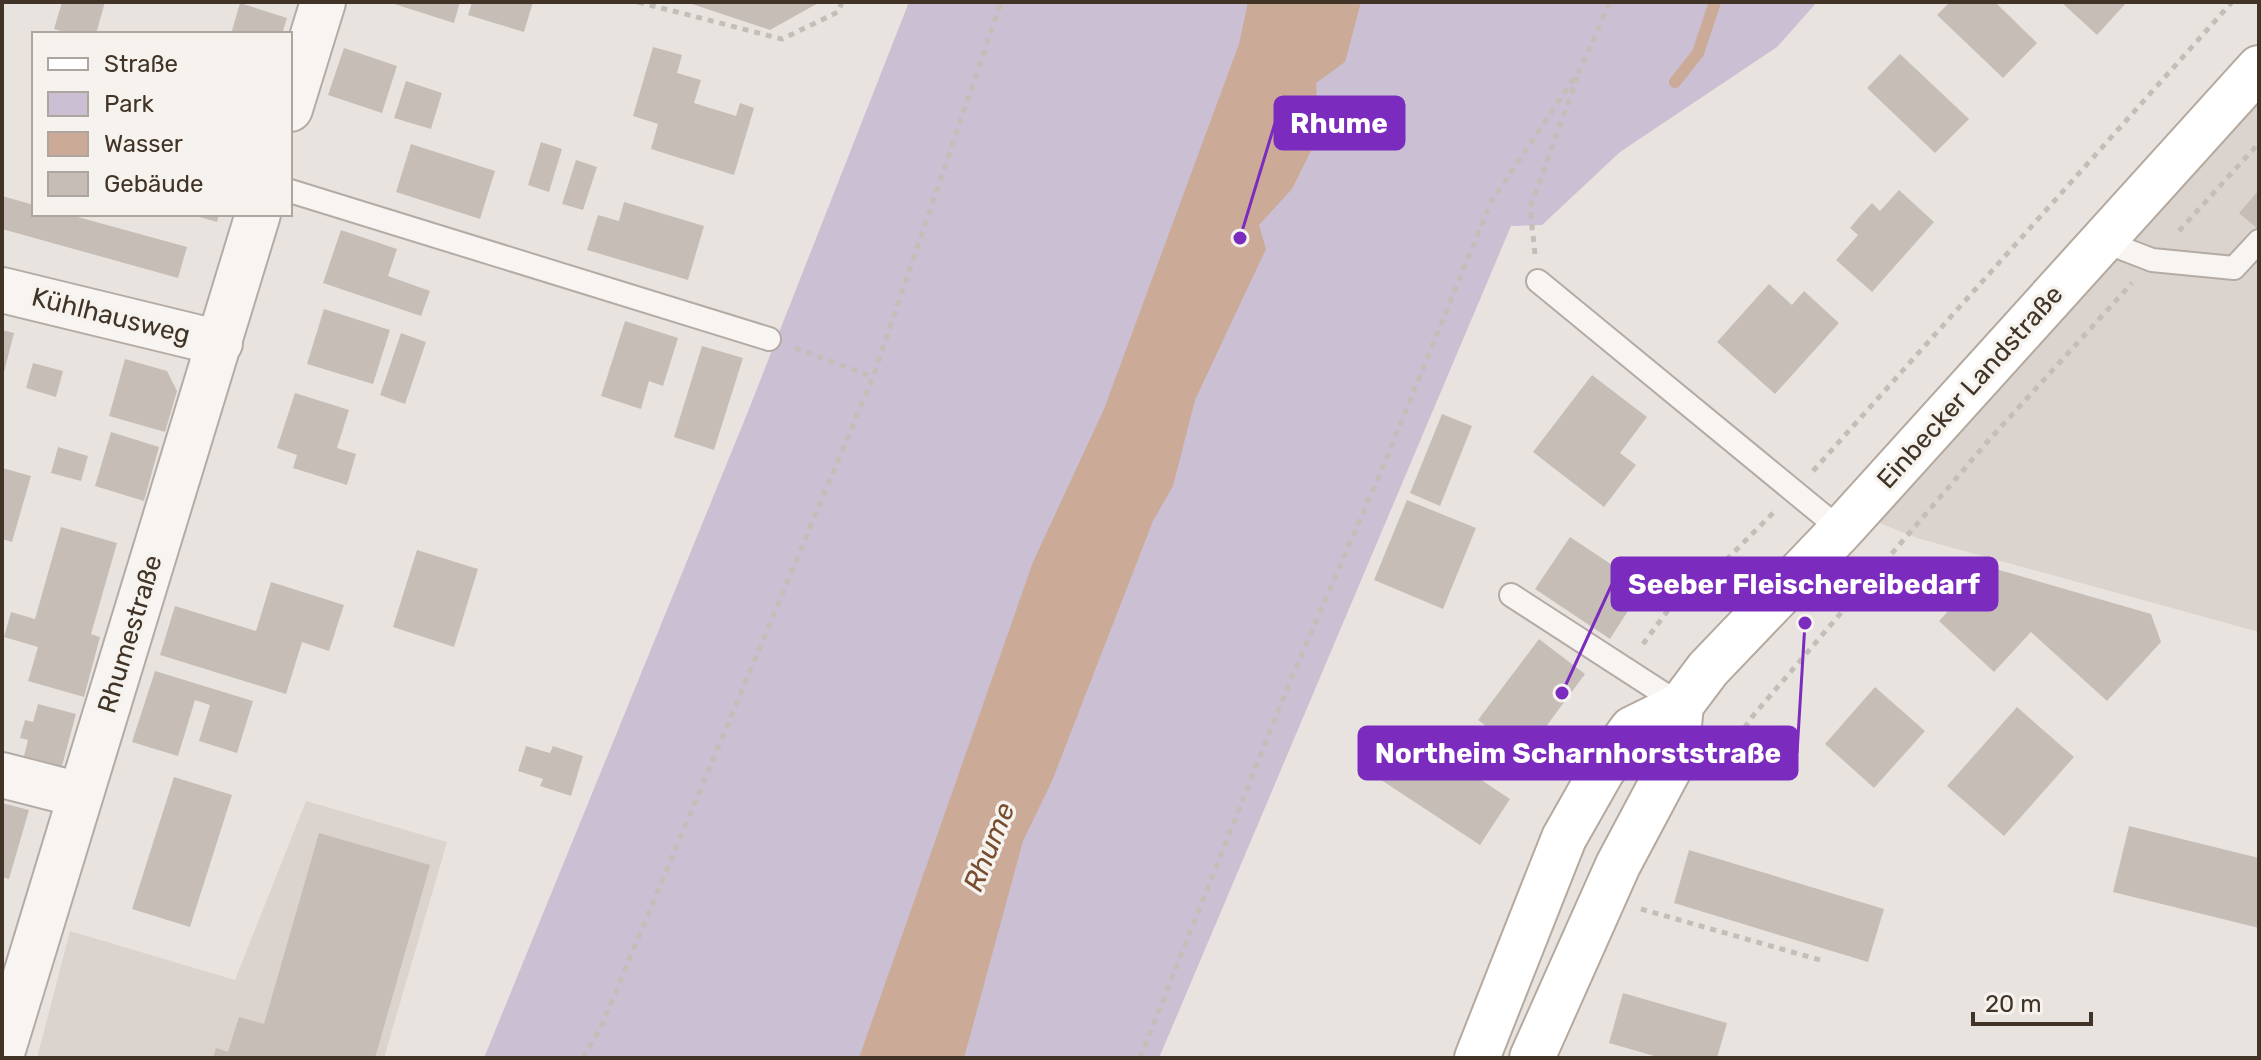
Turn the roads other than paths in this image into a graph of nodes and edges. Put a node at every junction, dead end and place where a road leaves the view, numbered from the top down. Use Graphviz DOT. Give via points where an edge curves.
graph roads {
  1 [pos="323,2"];
  2 [pos="2259,70"];
  3 [pos="292,103"];
  4 [pos="292,192"];
  5 [pos="257,216"];
  6 [pos="2103,241"];
  7 [pos="2259,241"];
  8 [pos="1538,281"];
  9 [pos="2,290"];
  10 [pos="769,339"];
  11 [pos="220,343"];
  12 [pos="1841,530"];
  13 [pos="1511,595"];
  14 [pos="1681,705"];
  15 [pos="2,775"];
  16 [pos="80,795"];
  17 [pos="2,1053"];
  18 [pos="1477,1058"];
  19 [pos="1532,1058"];
  1 -- 3 [label="street"];
  2 -- 6 [label="main road, Einbecker Landstraße"];
  4 -- 10 [label="lane"];
  5 -- 11 [label="street, Rhumestraße"];
  6 -- 7 [label="lane" via="2152,260 2234,268"];
  6 -- 12 [label="main road, Einbecker Landstraße"];
  8 -- 12 [label="lane"];
  9 -- 11 [label="street, Kühlhausweg"];
  11 -- 16 [label="street, Rhumestraße"];
  12 -- 14 [label="main road, Einbecker Landstraße" via="1708,669"];
  13 -- 14 [label="lane"];
  14 -- 18 [label="main road, Einbecker Landstraße" via="1632,729 1594,784 1564,838"];
  14 -- 19 [label="main road" via="1676,756 1618,865"];
  15 -- 16 [label="street"];
  16 -- 17 [label="street, Rhumestraße"];
}
